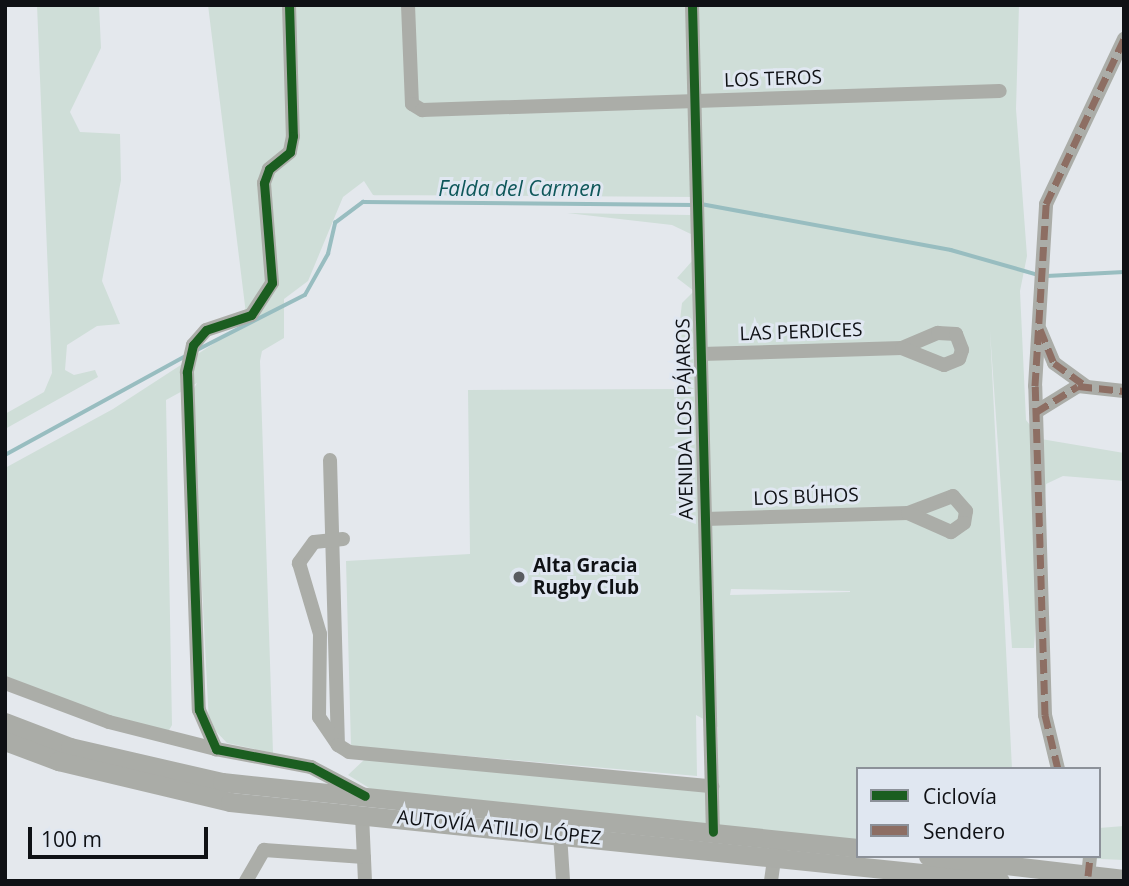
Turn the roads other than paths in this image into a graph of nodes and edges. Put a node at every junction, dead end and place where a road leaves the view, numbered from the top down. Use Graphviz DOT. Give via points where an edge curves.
graph roads {
  1 [pos="289,5"];
  2 [pos="408,5"];
  3 [pos="692,5"];
  4 [pos="1124,39"];
  5 [pos="1000,91"];
  6 [pos="694,101"];
  7 [pos="1038,323"];
  8 [pos="902,348"];
  9 [pos="701,354"];
  10 [pos="1086,386"];
  11 [pos="1124,391"];
  12 [pos="1036,412"];
  13 [pos="330,460"];
  14 [pos="908,513"];
  15 [pos="705,519"];
  16 [pos="338,540"];
  17 [pos="5,682"];
  18 [pos="5,722"];
  19 [pos="5,741"];
  20 [pos="338,745"];
  21 [pos="216,749"];
  22 [pos="1058,767"];
  23 [pos="712,786"];
  24 [pos="363,805"];
  25 [pos="713,832"];
  26 [pos="560,834"];
  27 [pos="775,847"];
  28 [pos="856,848"];
  29 [pos="364,857"];
  30 [pos="960,858"];
  31 [pos="1089,866"];
  32 [pos="905,876"];
  33 [pos="1124,879"];
  34 [pos="246,881"];
  35 [pos="365,881"];
  36 [pos="563,881"];
  37 [pos="771,881"];
  38 [pos="1000,881"];
  1 -- 21 [label="street" via="293,136 290,152 269,169 262,216 272,283 251,315 206,330 193,345 187,372 199,710"];
  2 -- 6 [label="street, LOS TEROS" via="412,104 422,110"];
  3 -- 6 [label="street, AVENIDA LOS PÁJAROS"];
  4 -- 7 [label="street" via="1049,193"];
  5 -- 6 [label="street, LOS TEROS"];
  6 -- 9 [label="street, AVENIDA LOS PÁJAROS"];
  7 -- 10 [label="street" via="1054,363"];
  7 -- 12 [label="street"];
  8 -- 9 [label="street, LAS PERDICES"];
  9 -- 15 [label="street, AVENIDA LOS PÁJAROS"];
  10 -- 11 [label="street"];
  10 -- 12 [label="street" via="1062,390"];
  12 -- 22 [label="street" via="1045,715"];
  13 -- 16 [label="street"];
  14 -- 15 [label="street, LOS BÚHOS"];
  15 -- 23 [label="street, AVENIDA LOS PÁJAROS"];
  16 -- 20 [label="street"];
  16 -- 20 [label="street" via="314,542 299,562 320,634 319,717"];
  17 -- 21 [label="street" via="109,722"];
  18 -- 24 [label="main road, AUTOVÍA ATILIO LÓPEZ" via="70,747 182,774"];
  19 -- 24 [label="main road, AUTOVÍA ATILIO LÓPEZ" via="178,792"];
  20 -- 23 [label="street" via="349,752"];
  21 -- 24 [label="street" via="312,767"];
  23 -- 25 [label="street, AVENIDA LOS PÁJAROS"];
  24 -- 25 [label="main road, AUTOVÍA ATILIO LÓPEZ"];
  24 -- 26 [label="main road, AUTOVÍA ATILIO LÓPEZ"];
  24 -- 29 [label="street"];
  25 -- 27 [label="main road, AUTOVÍA ATILIO LÓPEZ"];
  26 -- 27 [label="main road, AUTOVÍA ATILIO LÓPEZ"];
  26 -- 36 [label="street"];
  27 -- 28 [label="main road, AUTOVÍA ATILIO LÓPEZ"];
  27 -- 32 [label="main road, AUTOVÍA ATILIO LÓPEZ"];
  27 -- 37 [label="street"];
  29 -- 34 [label="street" via="264,850"];
  29 -- 35 [label="street"];
  30 -- 31 [label="main road"];
  31 -- 33 [label="main road"];
  32 -- 38 [label="main road, AUTOVÍA ATILIO LÓPEZ"];
}
